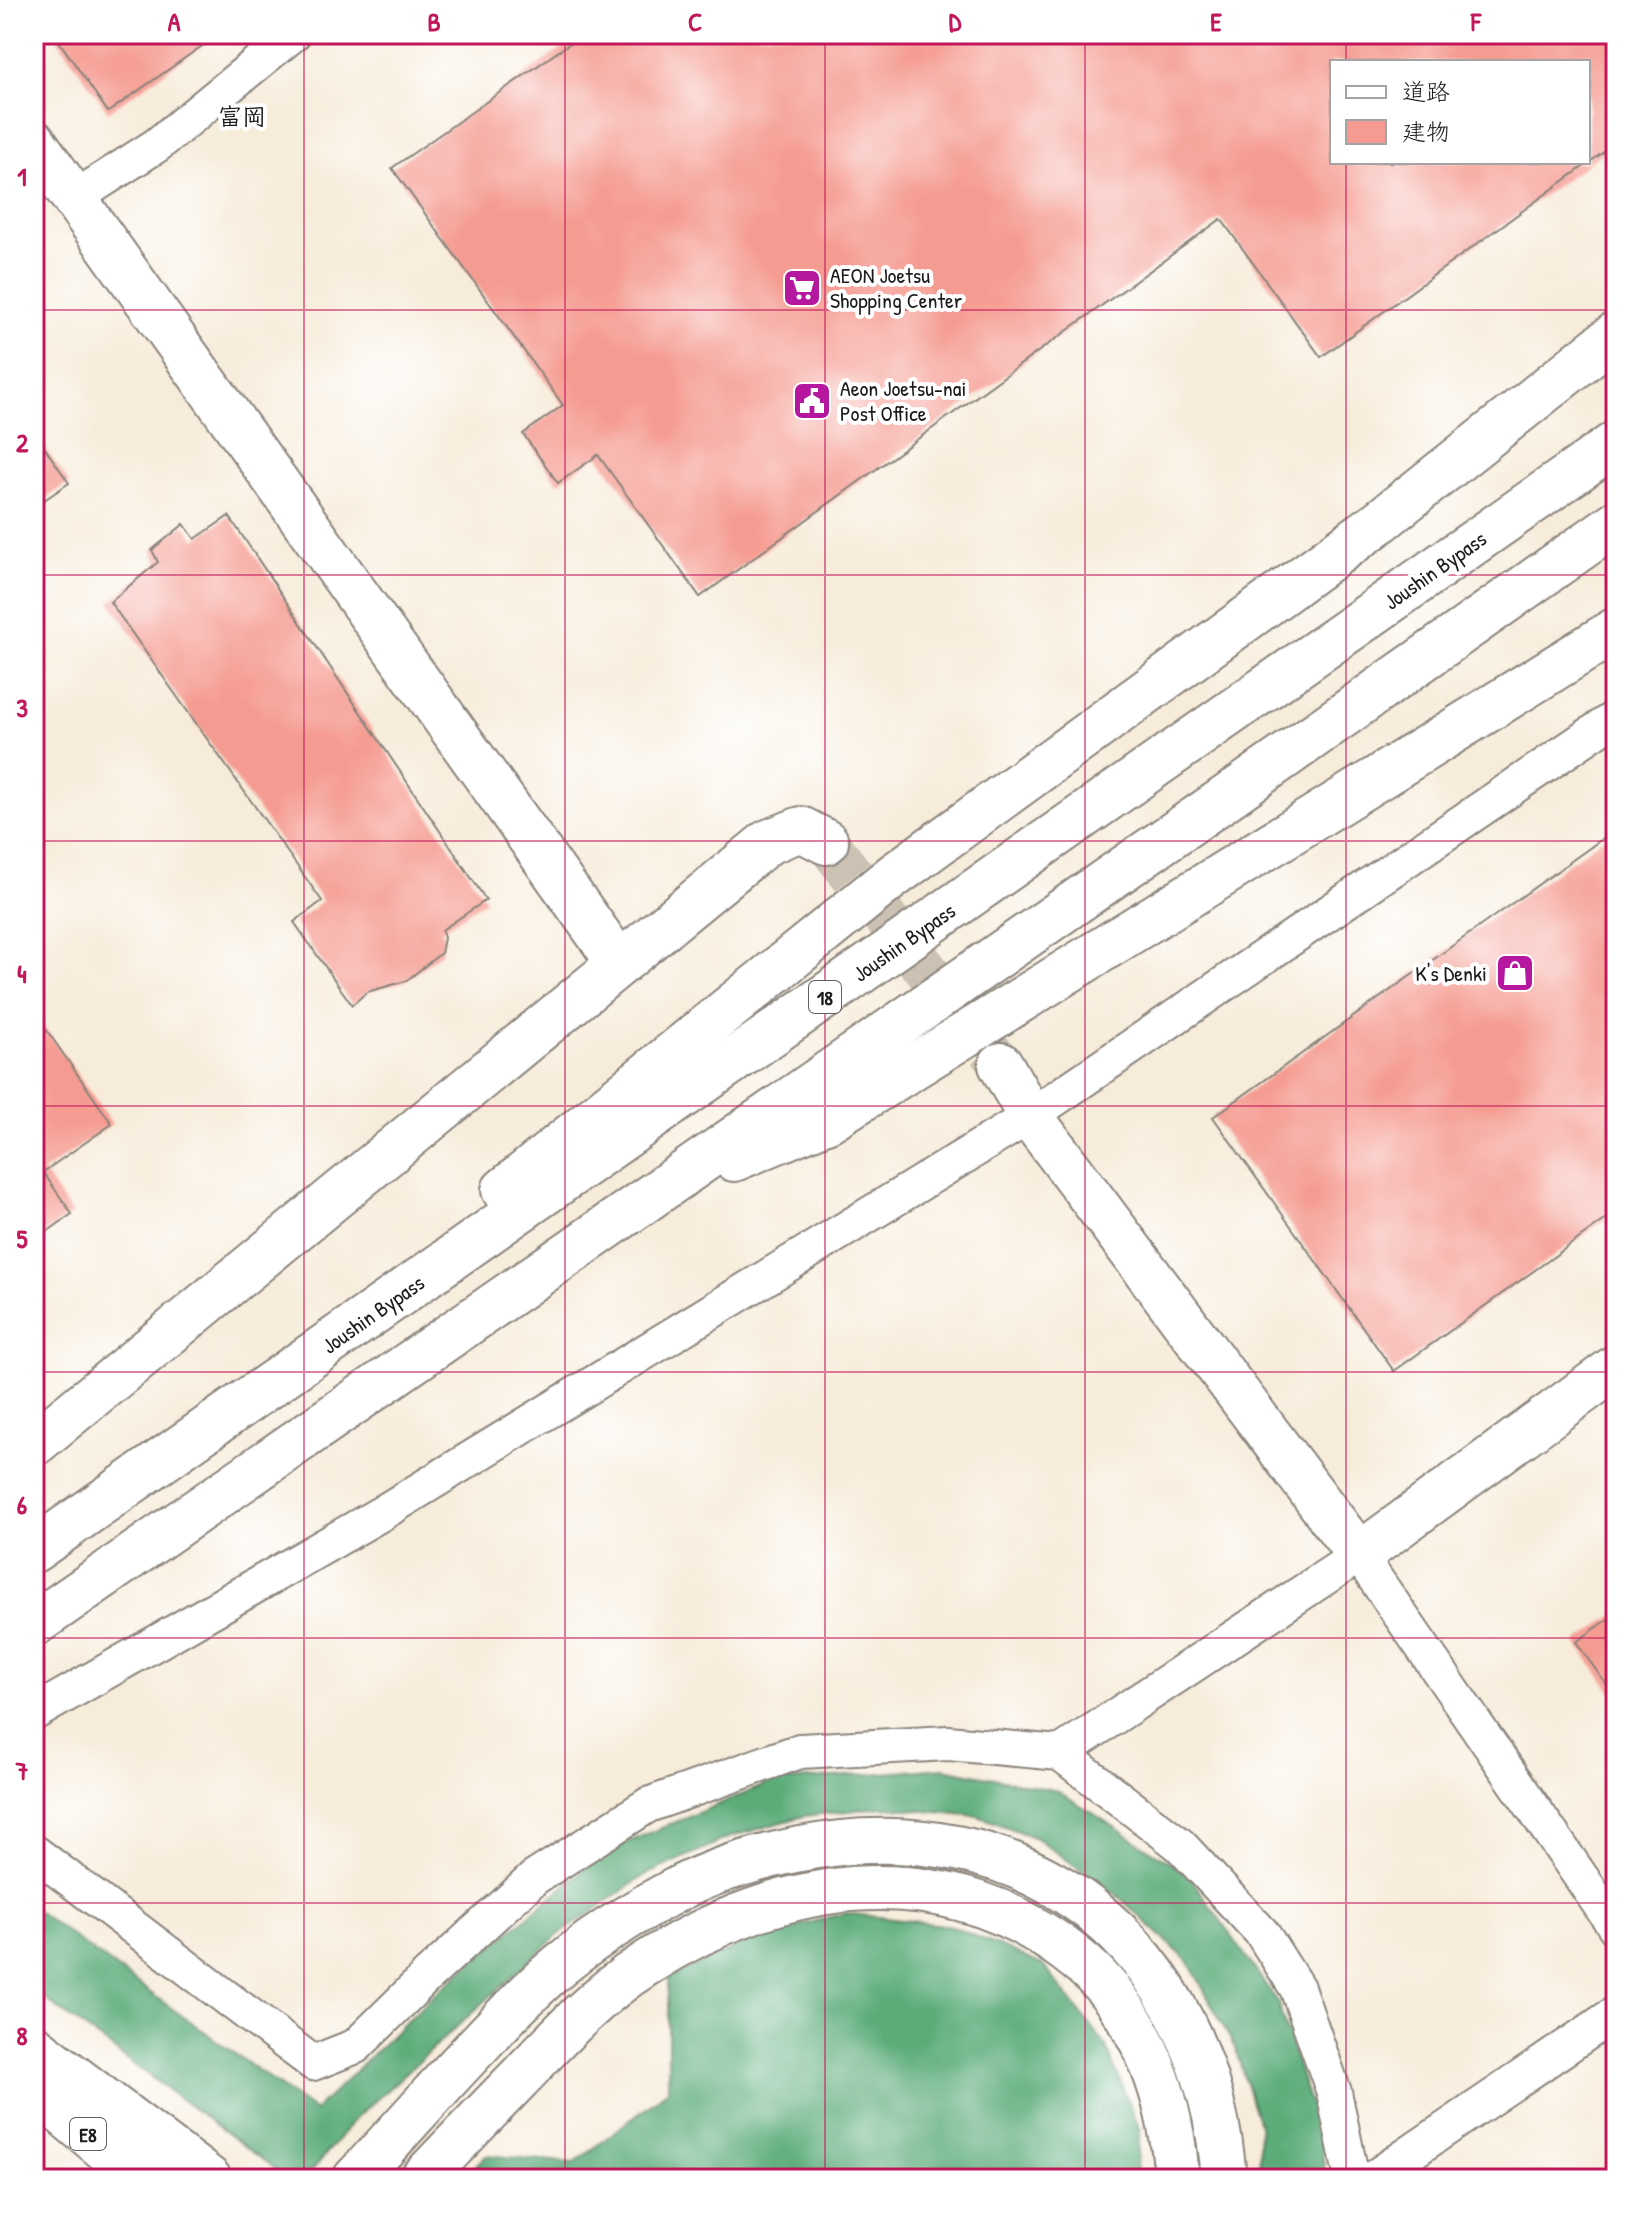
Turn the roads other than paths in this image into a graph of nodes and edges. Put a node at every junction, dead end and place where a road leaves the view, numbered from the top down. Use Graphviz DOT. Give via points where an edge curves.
graph roads {
  1 [pos="293,34"];
  2 [pos="34,142"];
  3 [pos="73,199"];
  4 [pos="1616,334"];
  5 [pos="1616,443"];
  6 [pos="1616,523"];
  7 [pos="1616,630"];
  8 [pos="1616,717"];
  9 [pos="826,842"];
  10 [pos="619,963"];
  11 [pos="1001,1065"];
  12 [pos="1030,1116"];
  13 [pos="650,1194"];
  14 [pos="1616,1367"];
  15 [pos="194,1440"];
  16 [pos="34,1444"];
  17 [pos="34,1550"];
  18 [pos="1359,1555"];
  19 [pos="34,1624"];
  20 [pos="34,1713"];
  21 [pos="1060,1753"];
  22 [pos="34,1852"];
  23 [pos="1616,1928"];
  24 [pos="1616,2013"];
  25 [pos="34,2047"];
  26 [pos="34,2089"];
  27 [pos="205,2176"];
  28 [pos="141,2179"];
  29 [pos="355,2179"];
  30 [pos="422,2179"];
  31 [pos="1176,2179"];
  32 [pos="1224,2179"];
  33 [pos="1352,2179"];
  34 [pos="1372,2179"];
  1 -- 3 [label="street" via="157,145"];
  2 -- 3 [label="main road"];
  3 -- 10 [label="main road"];
  4 -- 15 [label="main road" via="1378,523 892,877"];
  5 -- 15 [label="main road, Joushin Bypass / 18"];
  6 -- 13 [label="main road"];
  7 -- 13 [label="main road" via="828,1120"];
  8 -- 12 [label="street"];
  9 -- 10 [label="main road" via="801,829 768,842"];
  10 -- 16 [label="main road"];
  11 -- 12 [label="main road"];
  12 -- 18 [label="main road"];
  12 -- 20 [label="street" via="382,1513"];
  13 -- 19 [label="main road"];
  14 -- 18 [label="main road"];
  15 -- 17 [label="main road, Joushin Bypass / 18"];
  18 -- 21 [label="street"];
  18 -- 23 [label="street"];
  21 -- 22 [label="street" via="948,1743 800,1751 648,1805 534,1878 356,2046 313,2063"];
  21 -- 33 [label="street" via="1180,1845 1262,1933 1297,1988 1334,2092"];
  24 -- 34 [label="street"];
  25 -- 27 [label="main road"];
  26 -- 28 [label="main road, E8"];
  29 -- 32 [label="main road" via="533,1988 607,1931 672,1891 748,1860 827,1844 907,1840 970,1850 1035,1873 1097,1913 1139,1956 1176,2010 1205,2074 1221,2139"];
  30 -- 31 [label="main road" via="572,2023 643,1965 713,1928 790,1898 858,1887 928,1889 995,1909 1052,1938 1101,1980 1143,2040 1166,2103"];
}
